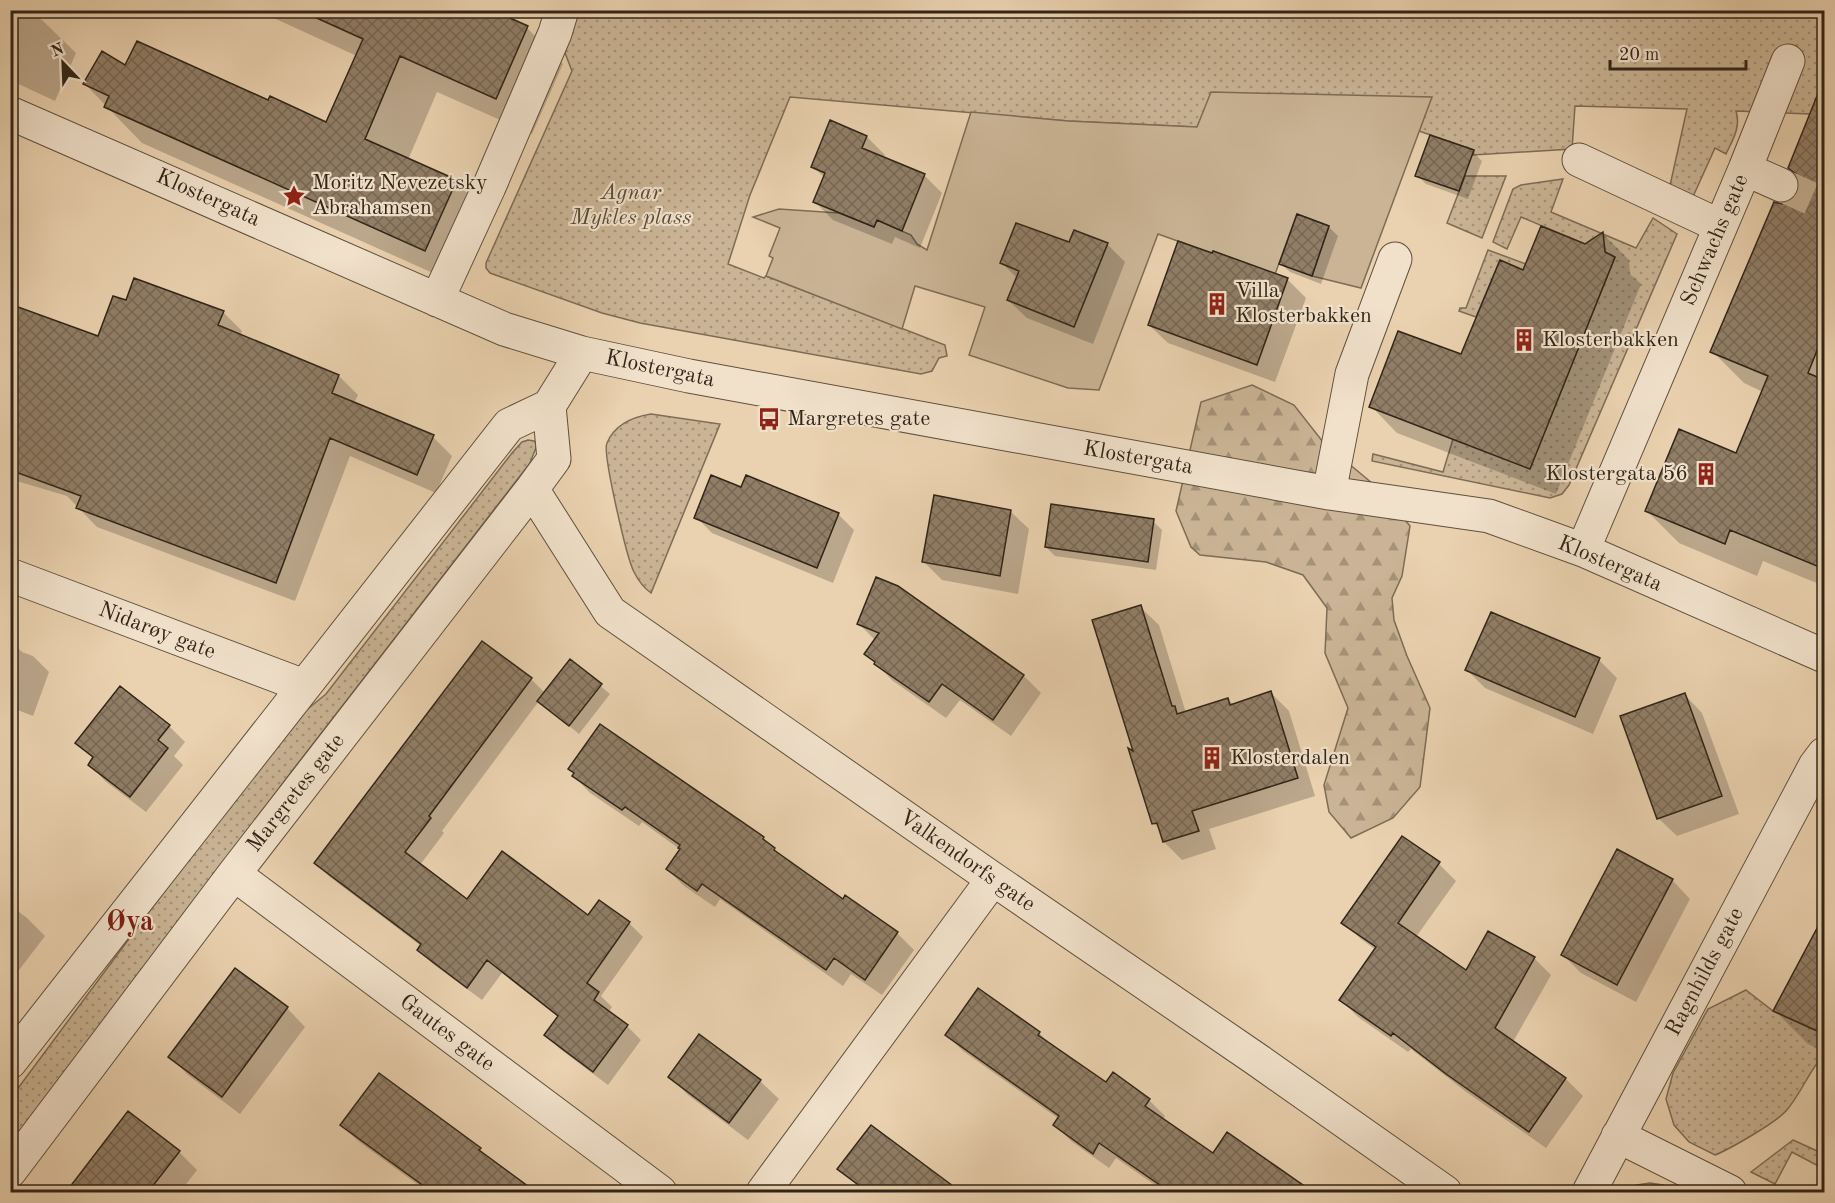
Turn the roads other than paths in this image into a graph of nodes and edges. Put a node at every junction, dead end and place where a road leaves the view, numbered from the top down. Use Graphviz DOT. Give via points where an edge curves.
graph roads {
  1 [pos="562,10"];
  2 [pos="1788,61"];
  3 [pos="10,113"];
  4 [pos="1579,160"];
  5 [pos="1745,169"];
  6 [pos="1781,184"];
  7 [pos="1720,226"];
  8 [pos="1395,259"];
  9 [pos="437,300"];
  10 [pos="582,353"];
  11 [pos="549,406"];
  12 [pos="532,489"];
  13 [pos="1329,493"];
  14 [pos="1582,550"];
  15 [pos="10,575"];
  16 [pos="1824,656"];
  17 [pos="304,686"];
  18 [pos="1824,754"];
  19 [pos="234,874"];
  20 [pos="993,879"];
  21 [pos="10,1062"];
  22 [pos="1618,1136"];
  23 [pos="10,1171"];
  24 [pos="660,1192"];
  25 [pos="763,1192"];
  26 [pos="1445,1192"];
  27 [pos="1588,1192"];
  28 [pos="1730,1192"];
  1 -- 9 [label="street" via="489,187"];
  2 -- 5 [label="street, Schwachs gate"];
  3 -- 9 [label="street, Klostergata"];
  4 -- 7 [label="street"];
  5 -- 6 [label="street"];
  5 -- 7 [label="street, Schwachs gate"];
  7 -- 14 [label="street, Schwachs gate"];
  8 -- 13 [label="street" via="1352,374"];
  9 -- 10 [label="street, Klostergata" via="504,329"];
  10 -- 11 [label="street"];
  10 -- 13 [label="street, Klostergata"];
  11 -- 12 [label="street, Margretes gate" via="554,459"];
  11 -- 17 [label="street" via="509,425"];
  12 -- 19 [label="street, Margretes gate"];
  12 -- 20 [label="street, Valkendorfs gate" via="610,612"];
  13 -- 14 [label="street, Klostergata" via="1489,516"];
  14 -- 16 [label="street, Klostergata"];
  15 -- 17 [label="street, Nidarøy gate"];
  17 -- 21 [label="street"];
  18 -- 22 [label="street, Ragnhilds gate"];
  19 -- 23 [label="street, Margretes gate"];
  19 -- 24 [label="street, Gautes gate"];
  20 -- 25 [label="street"];
  20 -- 26 [label="street, Valkendorfs gate"];
  22 -- 27 [label="street, Ragnhilds gate"];
  22 -- 28 [label="street"];
}
